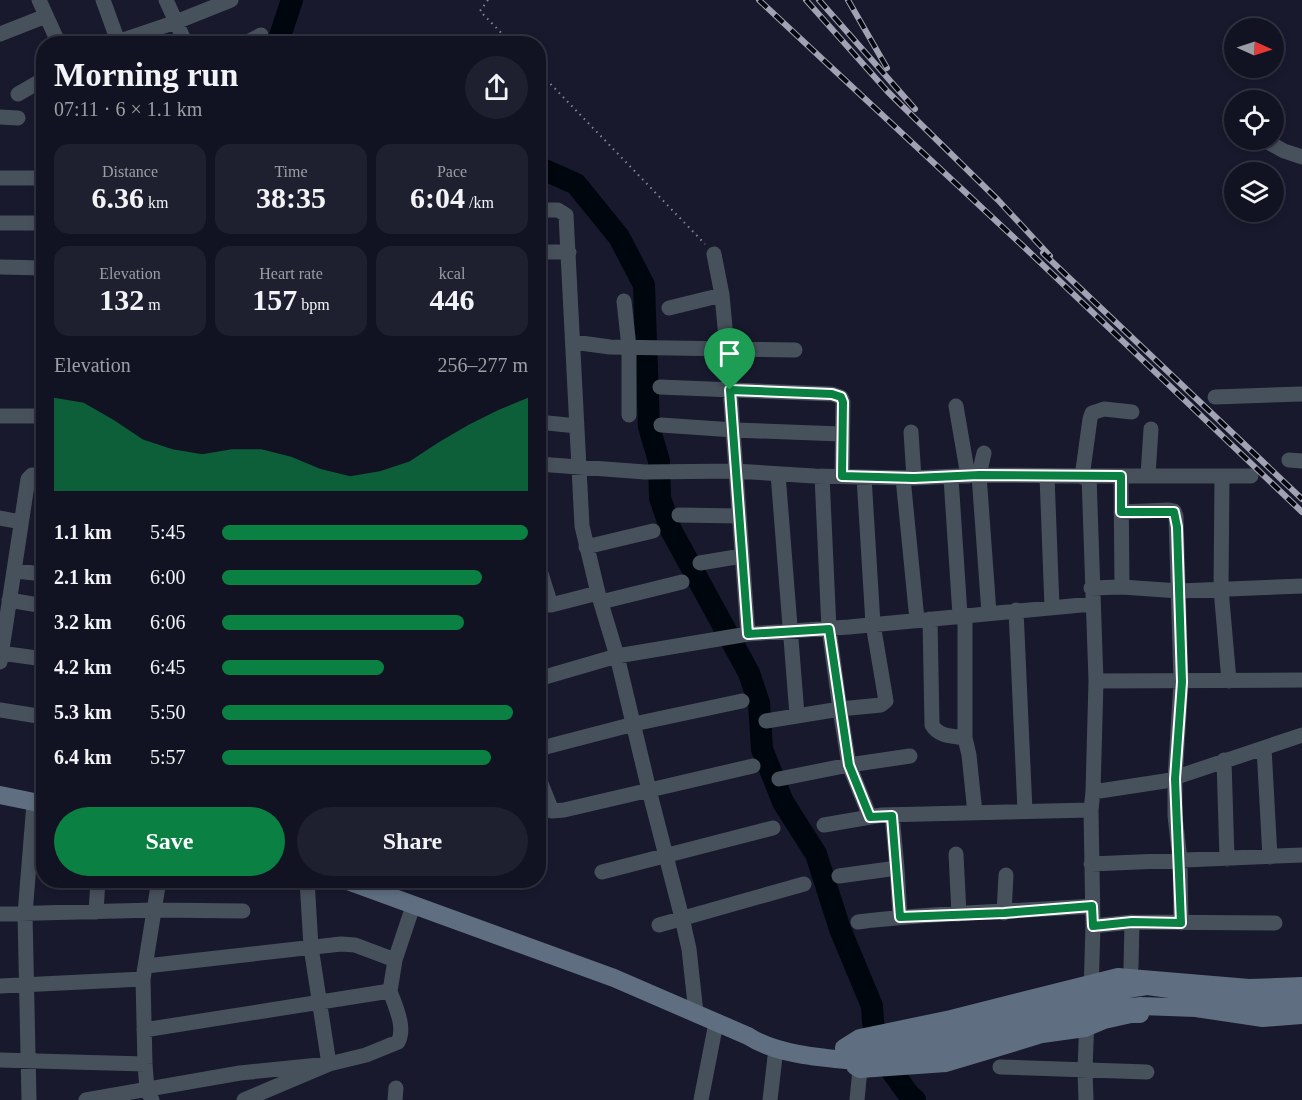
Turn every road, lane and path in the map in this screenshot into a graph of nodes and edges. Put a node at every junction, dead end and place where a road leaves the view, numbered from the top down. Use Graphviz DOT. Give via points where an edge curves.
graph roads {
  1 [pos="39,0"];
  2 [pos="104,0"];
  3 [pos="166,0"];
  4 [pos="231,0"];
  5 [pos="488,0"];
  6 [pos="46,16"];
  7 [pos="176,21"];
  8 [pos="0,33"];
  9 [pos="55,36"];
  10 [pos="114,36"];
  11 [pos="133,36"];
  12 [pos="183,36"];
  13 [pos="504,36"];
  14 [pos="546,79"];
  15 [pos="36,84"];
  16 [pos="18,94"];
  17 [pos="0,117"];
  18 [pos="18,118"];
  19 [pos="1282,150"];
  20 [pos="1302,157"];
  21 [pos="0,178"];
  22 [pos="36,178"];
  23 [pos="546,210"];
  24 [pos="0,223"];
  25 [pos="36,223"];
  26 [pos="546,252"];
  27 [pos="569,252"];
  28 [pos="714,254"];
  29 [pos="0,267"];
  30 [pos="36,268"];
  31 [pos="722,295"];
  32 [pos="624,301"];
  33 [pos="669,308"];
  34 [pos="573,342"];
  35 [pos="636,347"];
  36 [pos="727,349"];
  37 [pos="795,350"];
  38 [pos="660,387"];
  39 [pos="730,390"];
  40 [pos="1302,394"];
  41 [pos="1215,397"];
  42 [pos="956,405"];
  43 [pos="1132,412"];
  44 [pos="629,415"];
  45 [pos="0,416"];
  46 [pos="36,416"];
  47 [pos="546,423"];
  48 [pos="661,425"];
  49 [pos="576,426"];
  50 [pos="1151,429"];
  51 [pos="734,430"];
  52 [pos="910,432"];
  53 [pos="841,434"];
  54 [pos="984,453"];
  55 [pos="546,465"];
  56 [pos="579,468"];
  57 [pos="735,471"];
  58 [pos="778,474"];
  59 [pos="1148,475"];
  60 [pos="36,476"];
  61 [pos="822,476"];
  62 [pos="842,476"];
  63 [pos="973,476"];
  64 [pos="1047,476"];
  65 [pos="1121,476"];
  66 [pos="1251,476"];
  67 [pos="864,477"];
  68 [pos="1086,477"];
  69 [pos="1222,477"];
  70 [pos="909,478"];
  71 [pos="951,478"];
  72 [pos="1121,512"];
  73 [pos="680,515"];
  74 [pos="739,516"];
  75 [pos="0,519"];
  76 [pos="21,522"];
  77 [pos="653,531"];
  78 [pos="586,548"];
  79 [pos="742,556"];
  80 [pos="700,563"];
  81 [pos="15,572"];
  82 [pos="36,573"];
  83 [pos="682,582"];
  84 [pos="1302,586"];
  85 [pos="1122,587"];
  86 [pos="1221,589"];
  87 [pos="1179,591"];
  88 [pos="7,592"];
  89 [pos="1092,596"];
  90 [pos="599,598"];
  91 [pos="36,603"];
  92 [pos="546,605"];
  93 [pos="1052,607"];
  94 [pos="1016,610"];
  95 [pos="988,613"];
  96 [pos="963,615"];
  97 [pos="924,619"];
  98 [pos="873,624"];
  99 [pos="829,629"];
  100 [pos="791,632"];
  101 [pos="743,636"];
  102 [pos="1,656"];
  103 [pos="617,656"];
  104 [pos="36,658"];
  105 [pos="546,677"];
  106 [pos="1302,680"];
  107 [pos="1096,681"];
  108 [pos="1229,681"];
  109 [pos="1182,682"];
  110 [pos="742,701"];
  111 [pos="840,709"];
  112 [pos="0,710"];
  113 [pos="797,715"];
  114 [pos="36,716"];
  115 [pos="766,721"];
  116 [pos="634,724"];
  117 [pos="1302,735"];
  118 [pos="965,738"];
  119 [pos="546,747"];
  120 [pos="1264,748"];
  121 [pos="910,756"];
  122 [pos="1224,760"];
  123 [pos="849,765"];
  124 [pos="753,766"];
  125 [pos="779,779"];
  126 [pos="1175,779"];
  127 [pos="649,790"];
  128 [pos="1094,792"];
  129 [pos="0,795"];
  130 [pos="36,803"];
  131 [pos="546,810"];
  132 [pos="1091,810"];
  133 [pos="1025,811"];
  134 [pos="975,813"];
  135 [pos="892,816"];
  136 [pos="870,817"];
  137 [pos="824,825"];
  138 [pos="36,828"];
  139 [pos="773,828"];
  140 [pos="956,854"];
  141 [pos="666,855"];
  142 [pos="1302,855"];
  143 [pos="1270,857"];
  144 [pos="1227,859"];
  145 [pos="1180,860"];
  146 [pos="1091,864"];
  147 [pos="897,868"];
  148 [pos="602,872"];
  149 [pos="1006,875"];
  150 [pos="839,876"];
  151 [pos="804,884"];
  152 [pos="98,888"];
  153 [pos="158,888"];
  154 [pos="307,888"];
  155 [pos="366,888"];
  156 [pos="413,906"];
  157 [pos="1092,906"];
  158 [pos="155,910"];
  159 [pos="243,911"];
  160 [pos="96,912"];
  161 [pos="1004,913"];
  162 [pos="0,914"];
  163 [pos="25,914"];
  164 [pos="959,914"];
  165 [pos="900,917"];
  166 [pos="682,918"];
  167 [pos="858,922"];
  168 [pos="1132,922"];
  169 [pos="1181,923"];
  170 [pos="1275,923"];
  171 [pos="659,925"];
  172 [pos="1093,926"];
  173 [pos="311,947"];
  174 [pos="395,960"];
  175 [pos="1131,967"];
  176 [pos="145,972"];
  177 [pos="1093,983"];
  178 [pos="27,985"];
  179 [pos="0,986"];
  180 [pos="1302,986"];
  181 [pos="1249,988"];
  182 [pos="390,991"];
  183 [pos="1302,998"];
  184 [pos="318,1002"];
  185 [pos="696,1012"];
  186 [pos="1302,1016"];
  187 [pos="1248,1021"];
  188 [pos="716,1023"];
  189 [pos="1302,1024"];
  190 [pos="1085,1028"];
  191 [pos="144,1030"];
  192 [pos="748,1036"];
  193 [pos="776,1048"];
  194 [pos="856,1056"];
  195 [pos="0,1060"];
  196 [pos="28,1061"];
  197 [pos="145,1064"];
  198 [pos="329,1064"];
  199 [pos="1000,1067"];
  200 [pos="1084,1070"];
  201 [pos="1147,1072"];
  202 [pos="150,1095"];
  203 [pos="29,1100"];
  204 [pos="86,1100"];
  205 [pos="244,1100"];
  206 [pos="701,1100"];
  207 [pos="770,1100"];
  208 [pos="857,1100"];
  209 [pos="1086,1100"];
  1 -- 6 [label="street"];
  2 -- 10 [label="street"];
  3 -- 7 [label="street"];
  4 -- 7 [label="street"];
  5 -- 13 [label="path" via="480,11"];
  6 -- 8 [label="street"];
  6 -- 9 [label="street"];
  7 -- 11 [label="street"];
  7 -- 12 [label="street"];
  14 -- 28 [label="path"];
  15 -- 16 [label="street"];
  17 -- 18 [label="street"];
  19 -- 20 [label="street"];
  21 -- 22 [label="street"];
  23 -- 27 [label="street" via="566,215"];
  24 -- 25 [label="street"];
  26 -- 27 [label="street"];
  27 -- 34 [label="street"];
  28 -- 31 [label="street"];
  29 -- 30 [label="street"];
  31 -- 33 [label="street"];
  31 -- 36 [label="street"];
  32 -- 35 [label="street"];
  34 -- 35 [label="street"];
  34 -- 49 [label="street"];
  35 -- 36 [label="street"];
  35 -- 44 [label="street"];
  36 -- 37 [label="street"];
  36 -- 39 [label="street"];
  38 -- 39 [label="street"];
  39 -- 51 [label="street"];
  39 -- 53 [label="street" via="841,397"];
  40 -- 41 [label="street"];
  42 -- 63 [label="street"];
  43 -- 68 [label="street" via="1104,409 1092,413"];
  45 -- 46 [label="street"];
  47 -- 49 [label="street"];
  48 -- 51 [label="street"];
  49 -- 56 [label="street"];
  50 -- 59 [label="street"];
  51 -- 53 [label="street"];
  51 -- 57 [label="street"];
  52 -- 70 [label="street"];
  53 -- 62 [label="street"];
  54 -- 63 [label="street"];
  55 -- 56 [label="street"];
  56 -- 57 [label="street"];
  56 -- 78 [label="street"];
  57 -- 58 [label="street"];
  57 -- 74 [label="street"];
  58 -- 61 [label="street"];
  58 -- 100 [label="street"];
  59 -- 65 [label="street"];
  59 -- 69 [label="street"];
  60 -- 76 [label="street" via="29,476"];
  61 -- 62 [label="street"];
  61 -- 99 [label="street"];
  62 -- 67 [label="street"];
  63 -- 64 [label="street"];
  63 -- 71 [label="street"];
  63 -- 95 [label="street"];
  64 -- 68 [label="street"];
  64 -- 93 [label="street"];
  65 -- 68 [label="street"];
  65 -- 72 [label="street"];
  66 -- 69 [label="street"];
  67 -- 70 [label="street"];
  67 -- 98 [label="street"];
  68 -- 89 [label="street"];
  69 -- 86 [label="street"];
  70 -- 71 [label="street"];
  70 -- 97 [label="street"];
  71 -- 96 [label="street"];
  72 -- 85 [label="street"];
  72 -- 87 [label="street" via="1174,512"];
  73 -- 74 [label="street"];
  74 -- 79 [label="street"];
  75 -- 76 [label="street"];
  76 -- 81 [label="street"];
  77 -- 78 [label="street"];
  78 -- 90 [label="street"];
  79 -- 80 [label="street"];
  79 -- 101 [label="street"];
  81 -- 82 [label="street"];
  81 -- 88 [label="street"];
  83 -- 90 [label="street"];
  84 -- 86 [label="street"];
  85 -- 87 [label="street"];
  85 -- 89 [label="street"];
  86 -- 87 [label="street"];
  86 -- 108 [label="street"];
  87 -- 109 [label="street"];
  88 -- 91 [label="street"];
  88 -- 102 [label="street"];
  89 -- 93 [label="street"];
  89 -- 107 [label="street"];
  90 -- 92 [label="street"];
  90 -- 103 [label="street"];
  93 -- 94 [label="street"];
  94 -- 95 [label="street"];
  94 -- 133 [label="street"];
  95 -- 96 [label="street"];
  96 -- 97 [label="street"];
  96 -- 118 [label="street"];
  97 -- 98 [label="street"];
  97 -- 118 [label="street" via="932,725 940,734"];
  98 -- 99 [label="street"];
  98 -- 111 [label="street" via="886,701 881,705"];
  99 -- 100 [label="street"];
  99 -- 111 [label="street"];
  100 -- 101 [label="street"];
  100 -- 113 [label="street"];
  101 -- 103 [label="street"];
  102 -- 104 [label="street"];
  103 -- 105 [label="street"];
  103 -- 116 [label="street"];
  106 -- 108 [label="street"];
  107 -- 109 [label="street"];
  107 -- 128 [label="street"];
  108 -- 109 [label="street"];
  109 -- 126 [label="street"];
  110 -- 116 [label="street"];
  111 -- 113 [label="street"];
  111 -- 123 [label="street"];
  112 -- 114 [label="street"];
  113 -- 115 [label="street"];
  116 -- 119 [label="street"];
  116 -- 127 [label="street"];
  117 -- 120 [label="street"];
  118 -- 134 [label="street"];
  120 -- 122 [label="street"];
  120 -- 143 [label="street"];
  121 -- 123 [label="street"];
  122 -- 126 [label="street"];
  122 -- 144 [label="street"];
  123 -- 125 [label="street"];
  123 -- 136 [label="street"];
  124 -- 127 [label="street"];
  126 -- 128 [label="street"];
  126 -- 145 [label="street"];
  127 -- 131 [label="street" via="564,810"];
  127 -- 141 [label="street"];
  128 -- 132 [label="street"];
  129 -- 130 [label="main road"];
  132 -- 133 [label="street"];
  132 -- 146 [label="street"];
  133 -- 134 [label="street"];
  134 -- 135 [label="street"];
  135 -- 136 [label="street"];
  135 -- 147 [label="street"];
  136 -- 137 [label="street"];
  138 -- 163 [label="street"];
  139 -- 141 [label="street"];
  140 -- 164 [label="street"];
  141 -- 148 [label="street"];
  141 -- 166 [label="street"];
  142 -- 143 [label="street"];
  143 -- 144 [label="street"];
  144 -- 145 [label="street"];
  145 -- 146 [label="street"];
  145 -- 169 [label="street"];
  146 -- 157 [label="street"];
  147 -- 150 [label="street"];
  147 -- 165 [label="street"];
  149 -- 161 [label="street"];
  151 -- 166 [label="street"];
  152 -- 160 [label="street"];
  153 -- 158 [label="street"];
  154 -- 173 [label="street"];
  155 -- 156 [label="main road"];
  156 -- 174 [label="street"];
  156 -- 185 [label="main road" via="614,978"];
  157 -- 161 [label="street"];
  157 -- 172 [label="street"];
  158 -- 159 [label="street"];
  158 -- 160 [label="street"];
  158 -- 176 [label="street"];
  160 -- 163 [label="street"];
  161 -- 164 [label="street"];
  162 -- 163 [label="street"];
  163 -- 178 [label="street"];
  164 -- 165 [label="street"];
  165 -- 167 [label="street"];
  166 -- 171 [label="street"];
  166 -- 185 [label="street"];
  168 -- 169 [label="street"];
  168 -- 172 [label="street"];
  168 -- 175 [label="street"];
  169 -- 170 [label="street"];
  172 -- 177 [label="street"];
  173 -- 174 [label="street" via="355,945"];
  173 -- 176 [label="street"];
  173 -- 184 [label="street"];
  174 -- 182 [label="street"];
  176 -- 178 [label="street"];
  176 -- 191 [label="street"];
  177 -- 181 [label="main road" via="1118,977"];
  177 -- 190 [label="street"];
  177 -- 194 [label="main road" via="901,1029"];
  178 -- 179 [label="street"];
  178 -- 196 [label="street"];
  180 -- 181 [label="main road"];
  181 -- 187 [label="street"];
  182 -- 184 [label="street"];
  182 -- 198 [label="street" via="400,1025 398,1042"];
  183 -- 194 [label="main road, bridge" via="1263,1000 1147,987 1128,989 1062,999"];
  184 -- 191 [label="street"];
  184 -- 198 [label="street"];
  185 -- 188 [label="main road"];
  186 -- 194 [label="main road, bridge" via="1263,1018 1152,1006 1080,1012 908,1055"];
  187 -- 189 [label="main road"];
  187 -- 190 [label="main road" via="1131,1014"];
  188 -- 192 [label="main road"];
  188 -- 206 [label="street"];
  190 -- 194 [label="main road" via="1042,1034 946,1063 909,1066"];
  190 -- 200 [label="street"];
  191 -- 197 [label="street"];
  192 -- 193 [label="main road"];
  192 -- 194 [label="main road" via="762,1033"];
  193 -- 194 [label="main road"];
  193 -- 207 [label="street"];
  194 -- 208 [label="street"];
  195 -- 196 [label="street"];
  196 -- 197 [label="street"];
  196 -- 203 [label="street"];
  197 -- 202 [label="street"];
  198 -- 202 [label="street" via="240,1073"];
  198 -- 205 [label="street"];
  199 -- 200 [label="street"];
  200 -- 201 [label="street"];
  200 -- 209 [label="street"];
  202 -- 204 [label="street"];
}
